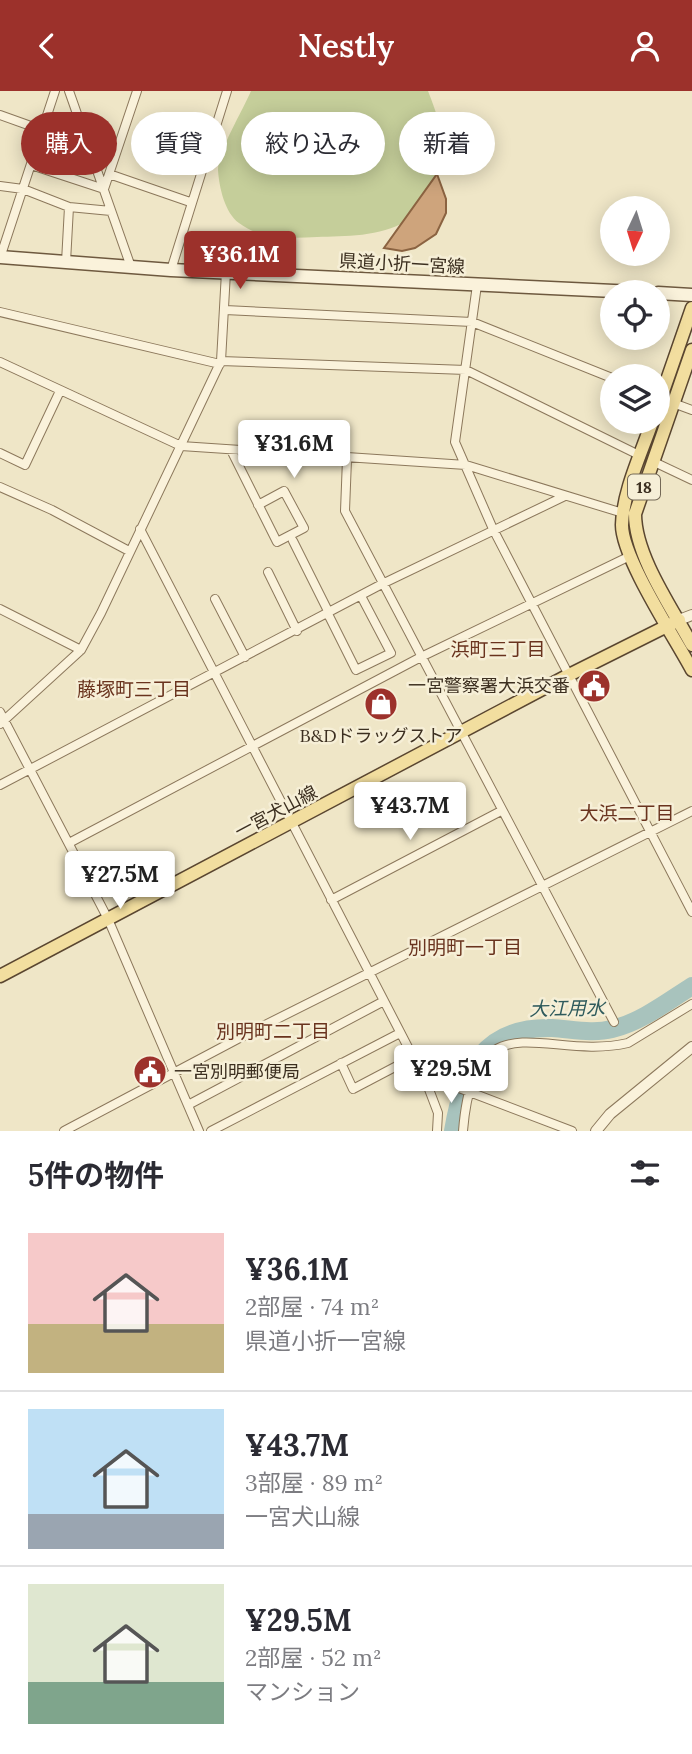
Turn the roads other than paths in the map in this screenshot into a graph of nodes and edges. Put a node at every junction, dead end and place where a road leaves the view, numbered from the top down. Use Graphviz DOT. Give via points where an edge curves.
graph roads {
  1 [pos="55,91"];
  2 [pos="69,91"];
  3 [pos="137,91"];
  4 [pos="227,91"];
  5 [pos="48,112"];
  6 [pos="0,115"];
  7 [pos="21,122"];
  8 [pos="117,150"];
  9 [pos="28,175"];
  10 [pos="61,175"];
  11 [pos="109,175"];
  12 [pos="112,175"];
  13 [pos="0,186"];
  14 [pos="23,189"];
  15 [pos="104,189"];
  16 [pos="190,202"];
  17 [pos="69,207"];
  18 [pos="111,211"];
  19 [pos="0,257"];
  20 [pos="66,262"];
  21 [pos="131,267"];
  22 [pos="171,270"];
  23 [pos="226,272"];
  24 [pos="477,285"];
  25 [pos="600,290"];
  26 [pos="670,294"];
  27 [pos="692,295"];
  28 [pos="692,308"];
  29 [pos="225,310"];
  30 [pos="0,312"];
  31 [pos="472,322"];
  32 [pos="692,350"];
  33 [pos="0,362"];
  34 [pos="221,363"];
  35 [pos="466,370"];
  36 [pos="600,373"];
  37 [pos="670,376"];
  38 [pos="670,387"];
  39 [pos="60,391"];
  40 [pos="670,403"];
  41 [pos="692,410"];
  42 [pos="650,434"];
  43 [pos="653,434"];
  44 [pos="181,446"];
  45 [pos="231,450"];
  46 [pos="0,453"];
  47 [pos="347,459"];
  48 [pos="646,459"];
  49 [pos="466,465"];
  50 [pos="692,480"];
  51 [pos="0,487"];
  52 [pos="565,496"];
  53 [pos="258,505"];
  54 [pos="623,513"];
  55 [pos="140,529"];
  56 [pos="493,529"];
  57 [pos="293,541"];
  58 [pos="129,551"];
  59 [pos="630,556"];
  60 [pos="268,572"];
  61 [pos="382,584"];
  62 [pos="361,596"];
  63 [pos="215,599"];
  64 [pos="532,605"];
  65 [pos="0,610"];
  66 [pos="329,614"];
  67 [pos="692,615"];
  68 [pos="674,623"];
  69 [pos="297,631"];
  70 [pos="692,645"];
  71 [pos="81,650"];
  72 [pos="245,657"];
  73 [pos="421,657"];
  74 [pos="692,670"];
  75 [pos="214,673"];
  76 [pos="567,676"];
  77 [pos="0,712"];
  78 [pos="3,723"];
  79 [pos="461,734"];
  80 [pos="252,746"];
  81 [pos="30,770"];
  82 [pos="0,785"];
  83 [pos="501,811"];
  84 [pos="692,811"];
  85 [pos="291,824"];
  86 [pos="651,833"];
  87 [pos="69,843"];
  88 [pos="542,888"];
  89 [pos="331,900"];
  90 [pos="692,912"];
  91 [pos="108,919"];
  92 [pos="370,971"];
  93 [pos="0,976"];
  94 [pos="384,1001"];
  95 [pos="692,1004"];
  96 [pos="614,1022"];
  97 [pos="400,1033"];
  98 [pos="692,1047"];
  99 [pos="412,1058"];
  100 [pos="341,1063"];
  101 [pos="175,1075"];
  102 [pos="427,1084"];
  103 [pos="468,1091"];
  104 [pos="188,1105"];
  105 [pos="64,1131"];
  106 [pos="199,1131"];
  107 [pos="211,1131"];
  108 [pos="436,1131"];
  109 [pos="463,1131"];
  110 [pos="572,1131"];
  111 [pos="596,1131"];
  1 -- 5 [label="street"];
  2 -- 15 [label="street"];
  3 -- 8 [label="street"];
  4 -- 16 [label="street"];
  6 -- 7 [label="street"];
  9 -- 14 [label="street"];
  10 -- 15 [label="street"];
  11 -- 15 [label="street"];
  12 -- 16 [label="street"];
  13 -- 14 [label="street"];
  14 -- 17 [label="street"];
  14 -- 19 [label="street"];
  15 -- 18 [label="street"];
  16 -- 22 [label="street"];
  17 -- 18 [label="street"];
  17 -- 20 [label="street"];
  18 -- 21 [label="street"];
  19 -- 20 [label="main road, 県道小折一宮線"];
  20 -- 21 [label="main road, 県道小折一宮線"];
  21 -- 22 [label="main road, 県道小折一宮線"];
  22 -- 23 [label="main road, 県道小折一宮線"];
  23 -- 24 [label="main road, 県道小折一宮線"];
  23 -- 29 [label="street"];
  24 -- 25 [label="main road, 県道小折一宮線"];
  24 -- 31 [label="street"];
  26 -- 27 [label="main road"];
  28 -- 37 [label="main road, 18"];
  29 -- 31 [label="street"];
  29 -- 34 [label="street"];
  30 -- 34 [label="street"];
  31 -- 35 [label="street"];
  31 -- 36 [label="street"];
  32 -- 38 [label="main road, 18"];
  33 -- 39 [label="street"];
  34 -- 35 [label="street"];
  34 -- 44 [label="street"];
  35 -- 48 [label="street"];
  35 -- 49 [label="street" via="454,442"];
  39 -- 44 [label="street"];
  39 -- 46 [label="street" via="25,465"];
  40 -- 41 [label="street"];
  42 -- 48 [label="main road, 18"];
  43 -- 48 [label="main road, 18"];
  44 -- 45 [label="street"];
  44 -- 55 [label="street"];
  45 -- 47 [label="street"];
  45 -- 53 [label="street"];
  47 -- 49 [label="street"];
  47 -- 61 [label="street" via="345,511"];
  48 -- 50 [label="street"];
  48 -- 54 [label="main road, 18"];
  48 -- 68 [label="main road, 18" via="635,530"];
  49 -- 52 [label="street"];
  49 -- 56 [label="street"];
  51 -- 58 [label="street"];
  52 -- 54 [label="street"];
  52 -- 56 [label="street"];
  53 -- 53 [label="street" via="277,542 303,528 284,491"];
  54 -- 59 [label="main road, 18" via="622,529"];
  55 -- 58 [label="street"];
  55 -- 75 [label="street"];
  56 -- 61 [label="street"];
  56 -- 64 [label="street"];
  57 -- 66 [label="street"];
  58 -- 71 [label="street"];
  59 -- 64 [label="street"];
  59 -- 68 [label="main road, 18"];
  60 -- 69 [label="street"];
  61 -- 62 [label="street"];
  61 -- 73 [label="street"];
  62 -- 66 [label="street"];
  62 -- 66 [label="street" via="391,653 356,670"];
  63 -- 72 [label="street"];
  64 -- 73 [label="street"];
  64 -- 76 [label="street"];
  65 -- 71 [label="street"];
  66 -- 69 [label="street"];
  67 -- 68 [label="street"];
  68 -- 70 [label="main road, 18"];
  68 -- 74 [label="main road, 18"];
  68 -- 76 [label="main road, 一宮犬山線"];
  69 -- 72 [label="street"];
  71 -- 78 [label="street"];
  72 -- 75 [label="street"];
  73 -- 79 [label="street"];
  73 -- 80 [label="street"];
  75 -- 80 [label="street"];
  75 -- 81 [label="street"];
  76 -- 79 [label="main road, 一宮犬山線"];
  76 -- 86 [label="street"];
  77 -- 78 [label="street"];
  78 -- 81 [label="street"];
  79 -- 83 [label="street"];
  79 -- 85 [label="main road, 一宮犬山線"];
  80 -- 85 [label="street"];
  80 -- 87 [label="street"];
  81 -- 82 [label="street"];
  81 -- 87 [label="street"];
  83 -- 88 [label="street"];
  83 -- 89 [label="street"];
  84 -- 86 [label="street"];
  85 -- 89 [label="street"];
  85 -- 91 [label="main road, 一宮犬山線"];
  86 -- 88 [label="street"];
  86 -- 90 [label="street"];
  87 -- 91 [label="street"];
  88 -- 92 [label="street"];
  88 -- 96 [label="street"];
  89 -- 92 [label="street"];
  91 -- 93 [label="main road, 一宮犬山線"];
  91 -- 101 [label="street"];
  92 -- 94 [label="street"];
  92 -- 101 [label="street"];
  94 -- 97 [label="street"];
  94 -- 104 [label="street"];
  95 -- 103 [label="street" via="617,1046 511,1043 483,1061"];
  97 -- 99 [label="street"];
  97 -- 100 [label="street"];
  98 -- 111 [label="street" via="610,1114"];
  99 -- 100 [label="street" via="353,1089"];
  99 -- 102 [label="street"];
  100 -- 107 [label="street"];
  101 -- 104 [label="street"];
  101 -- 105 [label="street"];
  102 -- 103 [label="street" via="450,1084"];
  102 -- 108 [label="street" via="438,1113"];
  103 -- 109 [label="street"];
  103 -- 110 [label="street"];
  104 -- 106 [label="street"];
}
